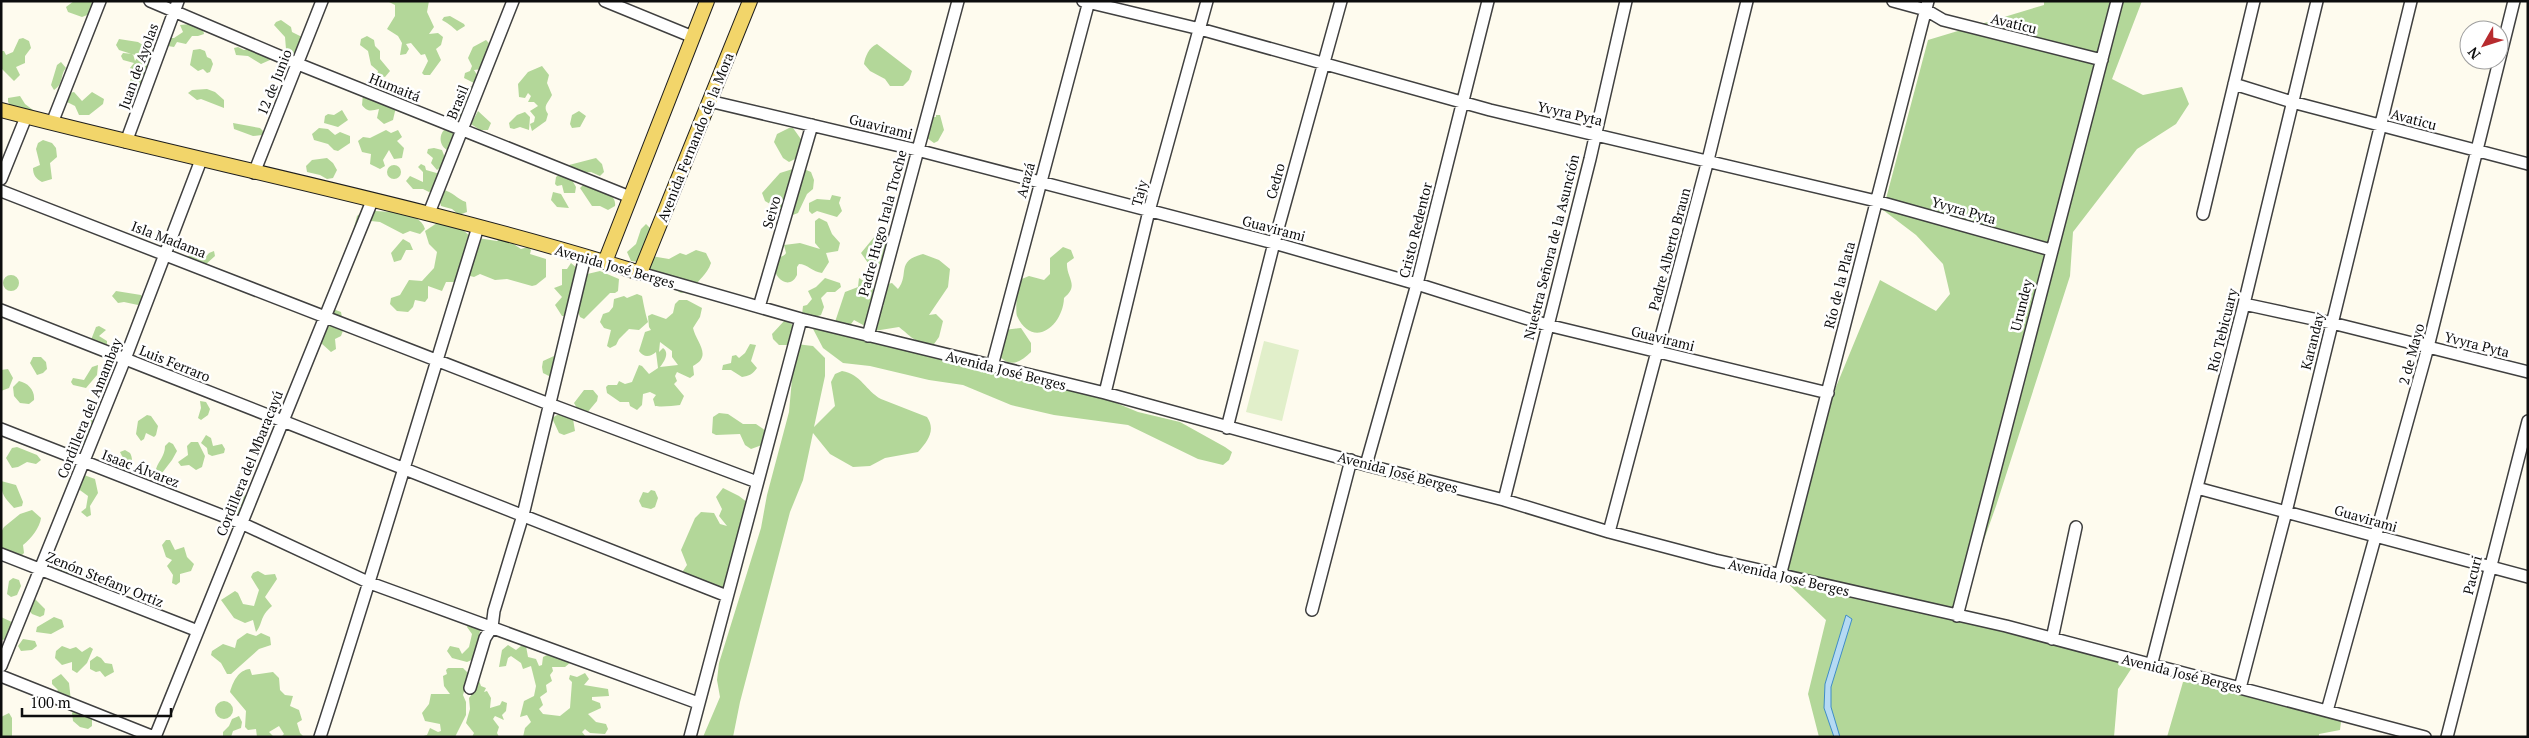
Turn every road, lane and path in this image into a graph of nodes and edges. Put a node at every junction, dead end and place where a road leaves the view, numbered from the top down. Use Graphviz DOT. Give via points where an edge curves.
graph roads {
  1 [pos="100,1"];
  2 [pos="150,1"];
  3 [pos="322,1"];
  4 [pos="513,1"];
  5 [pos="606,1"];
  6 [pos="707,1"];
  7 [pos="750,1"];
  8 [pos="958,1"];
  9 [pos="1207,1"];
  10 [pos="1341,1"];
  11 [pos="1488,1"];
  12 [pos="1626,1"];
  13 [pos="1747,1"];
  14 [pos="1893,1"];
  15 [pos="2118,1"];
  16 [pos="2254,1"];
  17 [pos="2317,1"];
  18 [pos="2411,1"];
  19 [pos="2514,1"];
  20 [pos="1087,2"];
  21 [pos="176,6"];
  22 [pos="1927,6"];
  23 [pos="1200,29"];
  24 [pos="693,37"];
  25 [pos="2102,60"];
  26 [pos="1323,62"];
  27 [pos="298,64"];
  28 [pos="2234,84"];
  29 [pos="709,101"];
  30 [pos="1463,102"];
  31 [pos="2292,102"];
  32 [pos="1,110"];
  33 [pos="26,116"];
  34 [pos="52,123"];
  35 [pos="812,125"];
  36 [pos="2379,126"];
  37 [pos="462,130"];
  38 [pos="1594,134"];
  39 [pos="126,142"];
  40 [pos="917,150"];
  41 [pos="2477,152"];
  42 [pos="201,160"];
  43 [pos="1708,160"];
  44 [pos="2528,164"];
  45 [pos="254,173"];
  46 [pos="1,179"];
  47 [pos="1040,182"];
  48 [pos="1,191"];
  49 [pos="630,197"];
  50 [pos="1876,200"];
  51 [pos="372,201"];
  52 [pos="1149,211"];
  53 [pos="429,213"];
  54 [pos="2203,214"];
  55 [pos="478,227"];
  56 [pos="1274,243"];
  57 [pos="2051,250"];
  58 [pos="166,254"];
  59 [pos="585,257"];
  60 [pos="605,262"];
  61 [pos="640,273"];
  62 [pos="1417,284"];
  63 [pos="2244,304"];
  64 [pos="759,307"];
  65 [pos="1,310"];
  66 [pos="325,315"];
  67 [pos="801,319"];
  68 [pos="2332,323"];
  69 [pos="1547,326"];
  70 [pos="868,336"];
  71 [pos="2428,347"];
  72 [pos="1657,353"];
  73 [pos="125,359"];
  74 [pos="437,360"];
  75 [pos="992,366"];
  76 [pos="2528,372"];
  77 [pos="1828,393"];
  78 [pos="1105,394"];
  79 [pos="549,404"];
  80 [pos="2528,421"];
  81 [pos="282,422"];
  82 [pos="1227,428"];
  83 [pos="1,429"];
  84 [pos="1351,460"];
  85 [pos="84,461"];
  86 [pos="1366,465"];
  87 [pos="403,468"];
  88 [pos="757,482"];
  89 [pos="2197,488"];
  90 [pos="1504,500"];
  91 [pos="2286,512"];
  92 [pos="523,515"];
  93 [pos="241,523"];
  94 [pos="2076,527"];
  95 [pos="1609,532"];
  96 [pos="2377,537"];
  97 [pos="1,554"];
  98 [pos="2490,568"];
  99 [pos="40,569"];
  100 [pos="1780,576"];
  101 [pos="2528,577"];
  102 [pos="370,583"];
  103 [pos="727,596"];
  104 [pos="1312,610"];
  105 [pos="1956,616"];
  106 [pos="492,627"];
  107 [pos="198,631"];
  108 [pos="2052,639"];
  109 [pos="1,666"];
  110 [pos="2151,666"];
  111 [pos="1,676"];
  112 [pos="470,688"];
  113 [pos="2240,688"];
  114 [pos="698,703"];
  115 [pos="2327,711"];
  116 [pos="155,737"];
  117 [pos="320,737"];
  118 [pos="690,737"];
  119 [pos="2425,737"];
  120 [pos="2447,737"];
  1 -- 34 [label="street"];
  2 -- 21 [label="street, Humaitá"];
  3 -- 27 [label="street, 12 de Junio"];
  4 -- 37 [label="street, Brasil"];
  5 -- 24 [label="street"];
  6 -- 24 [label="main road"];
  7 -- 29 [label="main road, Avenida Fernando de la Mora"];
  8 -- 40 [label="street, Padre Hugo Irala Troche"];
  9 -- 23 [label="street, Tajy"];
  10 -- 26 [label="street, Cedro"];
  11 -- 30 [label="street, Cristo Redentor"];
  12 -- 38 [label="street, Nuestra Señora de la Asunción"];
  13 -- 43 [label="street, Padre Alberto Braun"];
  14 -- 22 [label="street, Avaticu"];
  15 -- 25 [label="street, Urundey"];
  16 -- 28 [label="street"];
  17 -- 31 [label="street, Río Tebicuary"];
  18 -- 36 [label="street, Karanday"];
  19 -- 41 [label="street, 2 de Mayo"];
  20 -- 23 [label="street, Yvyra Pyta"];
  20 -- 47 [label="street, Arazá"];
  21 -- 27 [label="street, Humaitá"];
  21 -- 39 [label="street, Juan de Ayolas"];
  22 -- 25 [label="street, Avaticu" via="1944,20"];
  22 -- 50 [label="street, Río de la Plata"];
  23 -- 26 [label="street, Yvyra Pyta"];
  23 -- 52 [label="street, Tajy"];
  24 -- 49 [label="main road"];
  25 -- 57 [label="street, Urundey"];
  26 -- 30 [label="street, Yvyra Pyta"];
  26 -- 56 [label="street, Cedro"];
  27 -- 37 [label="street, Humaitá"];
  27 -- 45 [label="street, 12 de Junio"];
  28 -- 31 [label="street, Avaticu"];
  28 -- 54 [label="street"];
  29 -- 35 [label="street, Guavirami"];
  29 -- 61 [label="main road, Avenida Fernando de la Mora"];
  30 -- 38 [label="street, Yvyra Pyta"];
  30 -- 62 [label="street, Cristo Redentor"];
  31 -- 36 [label="street, Avaticu"];
  31 -- 63 [label="street, Río Tebicuary"];
  32 -- 33 [label="main road, Avenida José Berges"];
  33 -- 34 [label="main road, Avenida José Berges"];
  33 -- 46 [label="street"];
  34 -- 39 [label="main road, Avenida José Berges"];
  35 -- 40 [label="street, Guavirami"];
  35 -- 64 [label="street, Seivo"];
  36 -- 41 [label="street, Avaticu"];
  36 -- 68 [label="street, Karanday"];
  37 -- 49 [label="street, Humaitá"];
  37 -- 53 [label="street, Brasil"];
  38 -- 43 [label="street, Yvyra Pyta"];
  38 -- 69 [label="street, Nuestra Señora de la Asunción"];
  39 -- 42 [label="main road, Avenida José Berges"];
  40 -- 47 [label="street, Guavirami"];
  40 -- 70 [label="street, Padre Hugo Irala Troche"];
  41 -- 44 [label="street, Avaticu"];
  41 -- 71 [label="street, 2 de Mayo"];
  42 -- 45 [label="main road, Avenida José Berges"];
  42 -- 58 [label="street, Cordillera del Amambay"];
  43 -- 50 [label="street, Yvyra Pyta"];
  43 -- 72 [label="street, Padre Alberto Braun"];
  45 -- 51 [label="main road, Avenida José Berges"];
  47 -- 52 [label="street, Guavirami"];
  47 -- 75 [label="street, Arazá"];
  48 -- 58 [label="street, Isla Madama"];
  49 -- 60 [label="main road"];
  50 -- 57 [label="street, Yvyra Pyta"];
  50 -- 77 [label="street, Río de la Plata"];
  51 -- 53 [label="main road, Avenida José Berges"];
  51 -- 66 [label="street, Cordillera del Mbaracayú"];
  52 -- 56 [label="street, Guavirami"];
  52 -- 78 [label="street, Tajy"];
  53 -- 55 [label="main road, Avenida José Berges"];
  55 -- 59 [label="main road, Avenida José Berges"];
  55 -- 74 [label="street"];
  56 -- 62 [label="street, Guavirami"];
  56 -- 82 [label="street, Cedro"];
  57 -- 105 [label="street, Urundey"];
  58 -- 66 [label="street, Isla Madama"];
  58 -- 73 [label="street, Cordillera del Amambay"];
  59 -- 60 [label="main road, Avenida José Berges"];
  59 -- 79 [label="street"];
  60 -- 61 [label="main road, Avenida José Berges"];
  61 -- 64 [label="street, Avenida José Berges"];
  62 -- 69 [label="street, Guavirami"];
  62 -- 86 [label="street, Cristo Redentor"];
  63 -- 68 [label="street, Yvyra Pyta"];
  63 -- 89 [label="street, Río Tebicuary"];
  64 -- 67 [label="street, Avenida José Berges"];
  65 -- 73 [label="street, Luis Ferraro"];
  66 -- 74 [label="street, Isla Madama"];
  66 -- 81 [label="street, Cordillera del Mbaracayú"];
  67 -- 70 [label="street, Avenida José Berges"];
  67 -- 88 [label="street"];
  68 -- 71 [label="street, Yvyra Pyta"];
  68 -- 91 [label="street, Karanday"];
  69 -- 72 [label="street, Guavirami"];
  69 -- 90 [label="street, Nuestra Señora de la Asunción"];
  70 -- 75 [label="street, Avenida José Berges"];
  71 -- 76 [label="street, Yvyra Pyta"];
  71 -- 96 [label="street, 2 de Mayo"];
  72 -- 77 [label="street, Guavirami"];
  72 -- 95 [label="street, Padre Alberto Braun"];
  73 -- 81 [label="street, Luis Ferraro"];
  73 -- 85 [label="street, Cordillera del Amambay"];
  74 -- 79 [label="street, Isla Madama"];
  74 -- 87 [label="street"];
  75 -- 78 [label="street, Avenida José Berges"];
  77 -- 100 [label="street, Río de la Plata"];
  78 -- 82 [label="street, Avenida José Berges"];
  79 -- 88 [label="street, Isla Madama"];
  79 -- 92 [label="street"];
  80 -- 98 [label="street, Pacuri"];
  81 -- 87 [label="street, Luis Ferraro"];
  81 -- 93 [label="street, Cordillera del Mbaracayú"];
  82 -- 84 [label="street, Avenida José Berges"];
  83 -- 85 [label="street, Isaac Álvarez"];
  84 -- 86 [label="street, Avenida José Berges"];
  84 -- 104 [label="street"];
  85 -- 93 [label="street, Isaac Álvarez"];
  85 -- 99 [label="street, Cordillera del Amambay"];
  86 -- 90 [label="street, Avenida José Berges"];
  87 -- 92 [label="street, Luis Ferraro"];
  87 -- 102 [label="street"];
  88 -- 103 [label="street"];
  89 -- 91 [label="street, Guavirami"];
  89 -- 110 [label="street, Río Tebicuary"];
  90 -- 95 [label="street, Avenida José Berges"];
  91 -- 96 [label="street, Guavirami"];
  91 -- 113 [label="street, Karanday"];
  92 -- 103 [label="street, Luis Ferraro"];
  92 -- 106 [label="street"];
  93 -- 102 [label="street, Isaac Álvarez"];
  93 -- 107 [label="street, Cordillera del Mbaracayú"];
  94 -- 108 [label="street"];
  95 -- 100 [label="street, Avenida José Berges"];
  96 -- 98 [label="street, Guavirami"];
  96 -- 115 [label="street, 2 de Mayo"];
  97 -- 99 [label="street, Zenón Stefany Ortiz"];
  98 -- 101 [label="street, Guavirami"];
  98 -- 120 [label="street, Pacuri"];
  99 -- 107 [label="street, Zenón Stefany Ortiz"];
  99 -- 109 [label="street, Cordillera del Amambay"];
  100 -- 105 [label="street, Avenida José Berges"];
  102 -- 106 [label="street, Isaac Álvarez"];
  102 -- 117 [label="street"];
  103 -- 114 [label="street"];
  105 -- 108 [label="street, Avenida José Berges"];
  106 -- 112 [label="street" via="485,638"];
  106 -- 114 [label="street, Isaac Álvarez"];
  107 -- 116 [label="street, Cordillera del Mbaracayú"];
  108 -- 110 [label="street, Avenida José Berges"];
  110 -- 113 [label="street, Avenida José Berges"];
  111 -- 116 [label="street"];
  113 -- 115 [label="street, Avenida José Berges"];
  114 -- 118 [label="street"];
  115 -- 119 [label="street, Avenida José Berges"];
}
